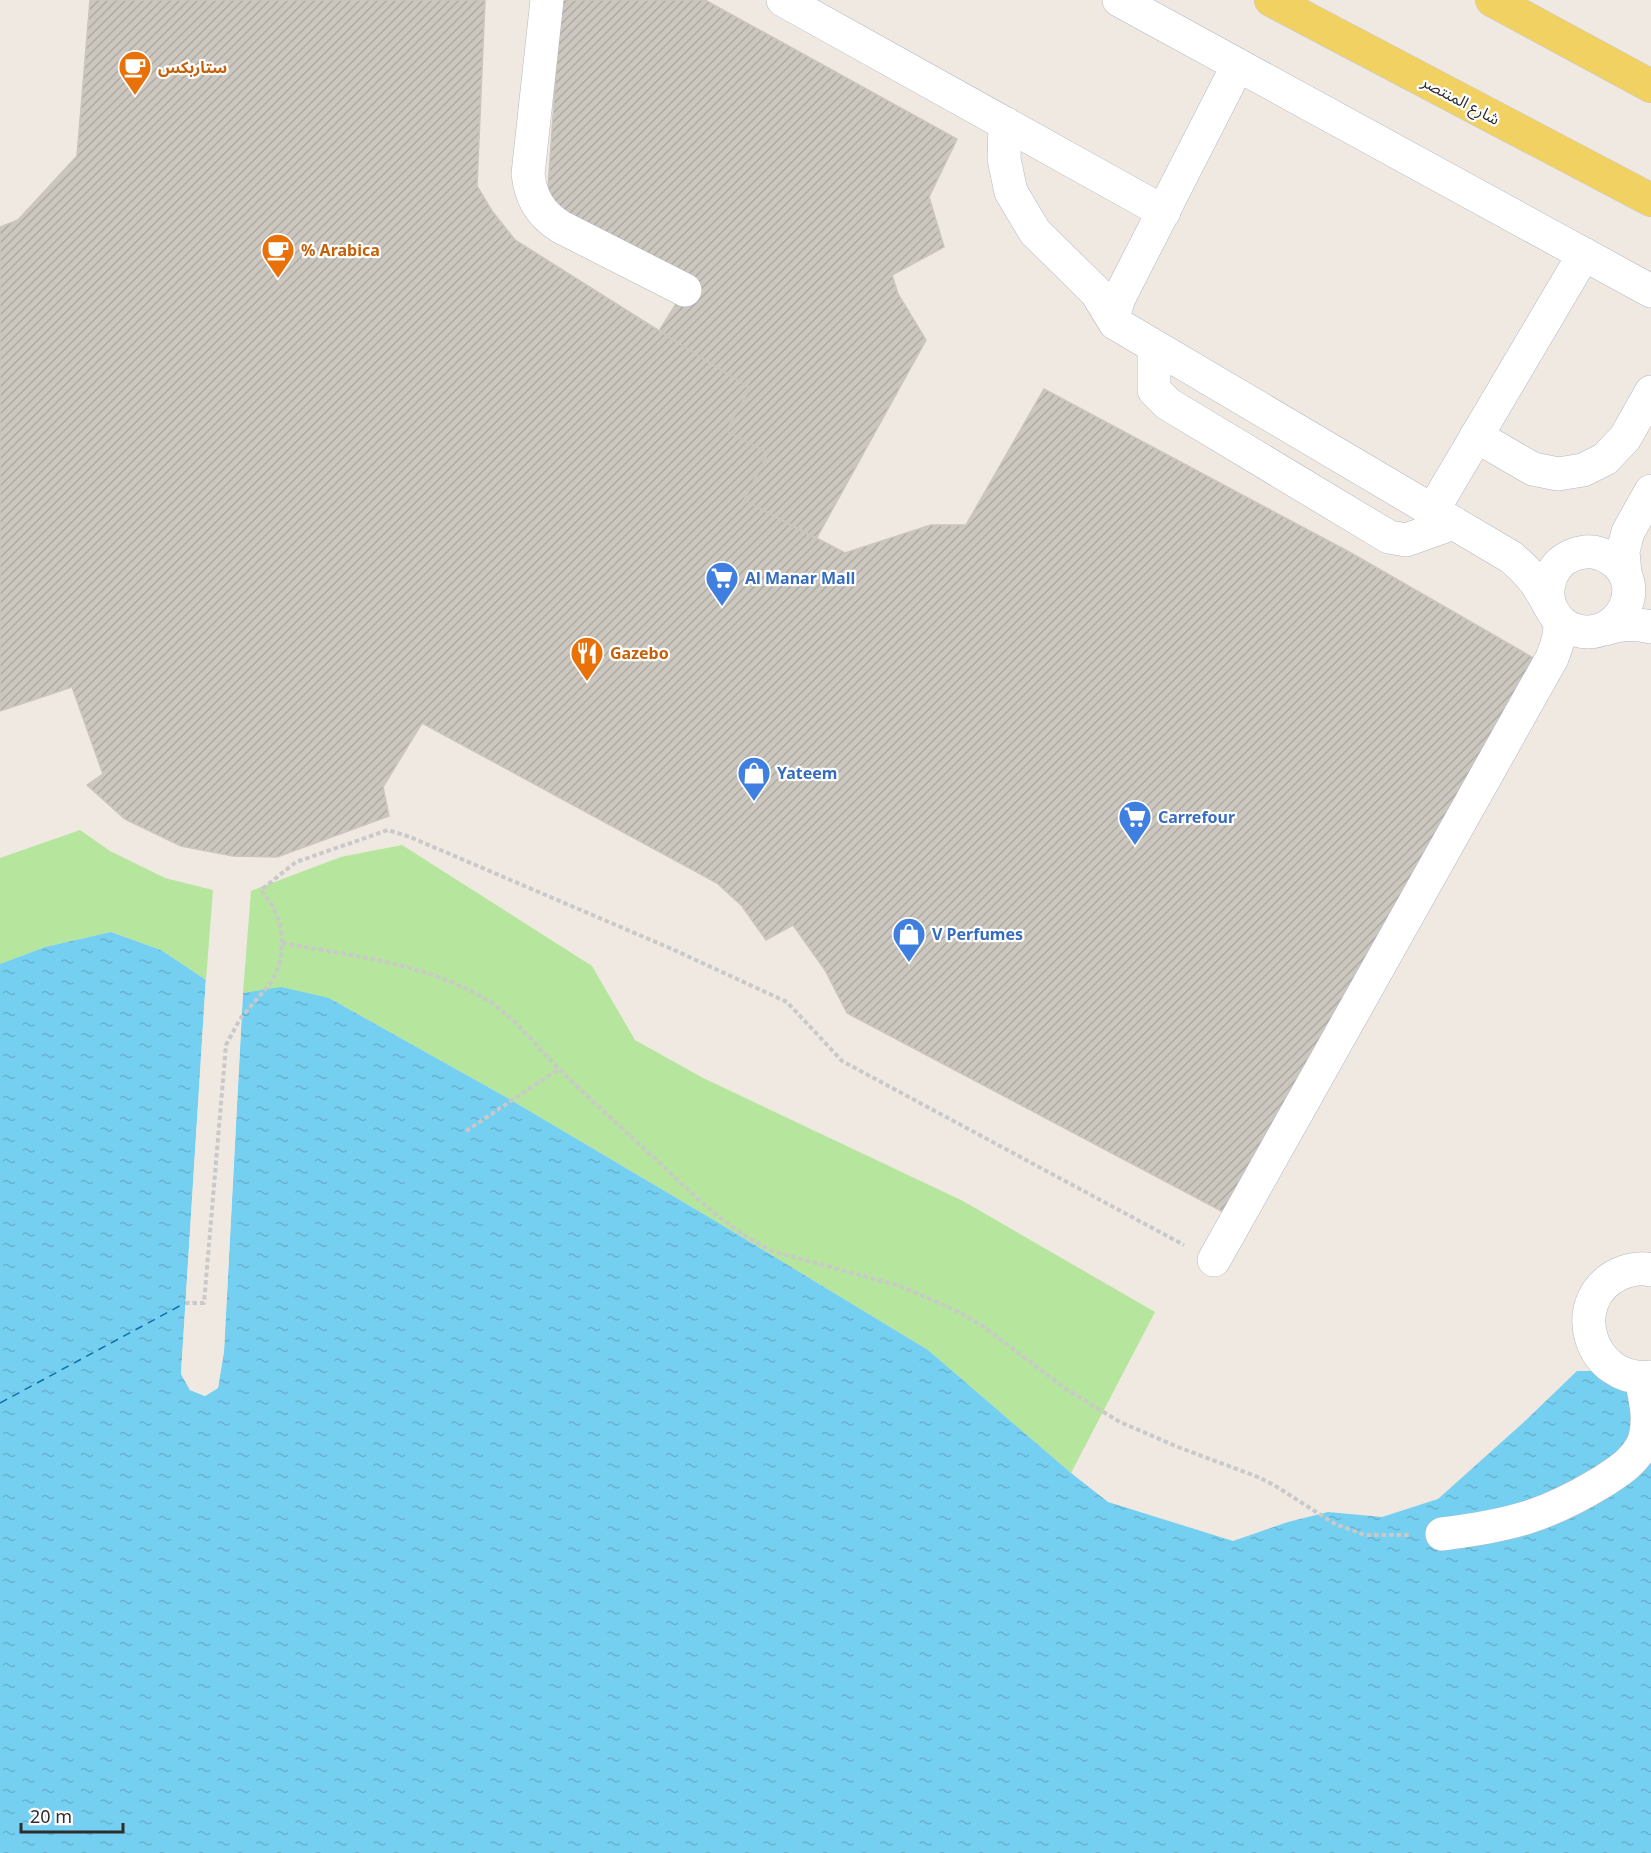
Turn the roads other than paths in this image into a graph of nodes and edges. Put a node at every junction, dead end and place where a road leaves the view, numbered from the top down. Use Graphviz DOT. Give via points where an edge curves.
graph roads {
  1 [pos="547,0"];
  2 [pos="783,0"];
  3 [pos="1119,0"];
  4 [pos="1271,0"];
  5 [pos="1492,0"];
  6 [pos="1238,65"];
  7 [pos="1651,86"];
  8 [pos="1005,123"];
  9 [pos="1651,200"];
  10 [pos="1164,212"];
  11 [pos="1584,254"];
  12 [pos="685,290"];
  13 [pos="1651,291"];
  14 [pos="1115,323"];
  15 [pos="1154,346"];
  16 [pos="1651,392"];
  17 [pos="1476,436"];
  18 [pos="1651,491"];
  19 [pos="1443,517"];
  20 [pos="1628,532"];
  21 [pos="1583,552"];
  22 [pos="1511,556"];
  23 [pos="1627,581"];
  24 [pos="1555,614"];
  25 [pos="1651,626"];
  26 [pos="1597,631"];
  27 [pos="1552,658"];
  28 [pos="1214,1260"];
  29 [pos="1649,1268"];
  30 [pos="1646,1377"];
  31 [pos="1442,1534"];
  1 -- 12 [label="lane" via="528,174 534,200 561,227"];
  2 -- 8 [label="lane"];
  3 -- 6 [label="lane"];
  4 -- 9 [label="main road, شارع المنتصر"];
  5 -- 7 [label="main road"];
  6 -- 10 [label="lane"];
  6 -- 11 [label="lane"];
  8 -- 10 [label="lane"];
  8 -- 14 [label="lane" via="1004,159 1011,192 1035,232 1096,292"];
  10 -- 14 [label="lane" via="1119,298"];
  11 -- 13 [label="lane"];
  11 -- 17 [label="lane"];
  14 -- 15 [label="lane"];
  15 -- 19 [label="lane"];
  15 -- 19 [label="lane" via="1154,390 1168,404 1389,537 1406,540"];
  16 -- 17 [label="lane" via="1625,438 1605,459 1583,470 1558,474 1533,469"];
  17 -- 19 [label="lane"];
  18 -- 20 [label="lane"];
  19 -- 22 [label="lane"];
  20 -- 21 [label="lane"];
  20 -- 23 [label="lane" via="1623,551"];
  21 -- 22 [label="lane" via="1544,558"];
  21 -- 23 [label="lane" via="1604,554 1616,562"];
  21 -- 24 [label="lane" via="1561,562 1551,575 1547,591"];
  22 -- 24 [label="lane" via="1541,588"];
  23 -- 25 [label="lane" via="1635,603"];
  23 -- 26 [label="lane" via="1627,604 1618,619"];
  24 -- 26 [label="lane" via="1573,630"];
  24 -- 27 [label="lane" via="1558,638"];
  25 -- 26 [label="lane" via="1622,624"];
  26 -- 27 [label="lane" via="1568,644"];
  27 -- 28 [label="lane"];
  29 -- 30 [label="lane" via="1628,1270 1613,1277 1600,1289 1588,1321 1597,1354 1609,1366 1624,1375"];
  30 -- 31 [label="lane" via="1647,1429 1629,1463 1581,1494 1534,1516"];
}
